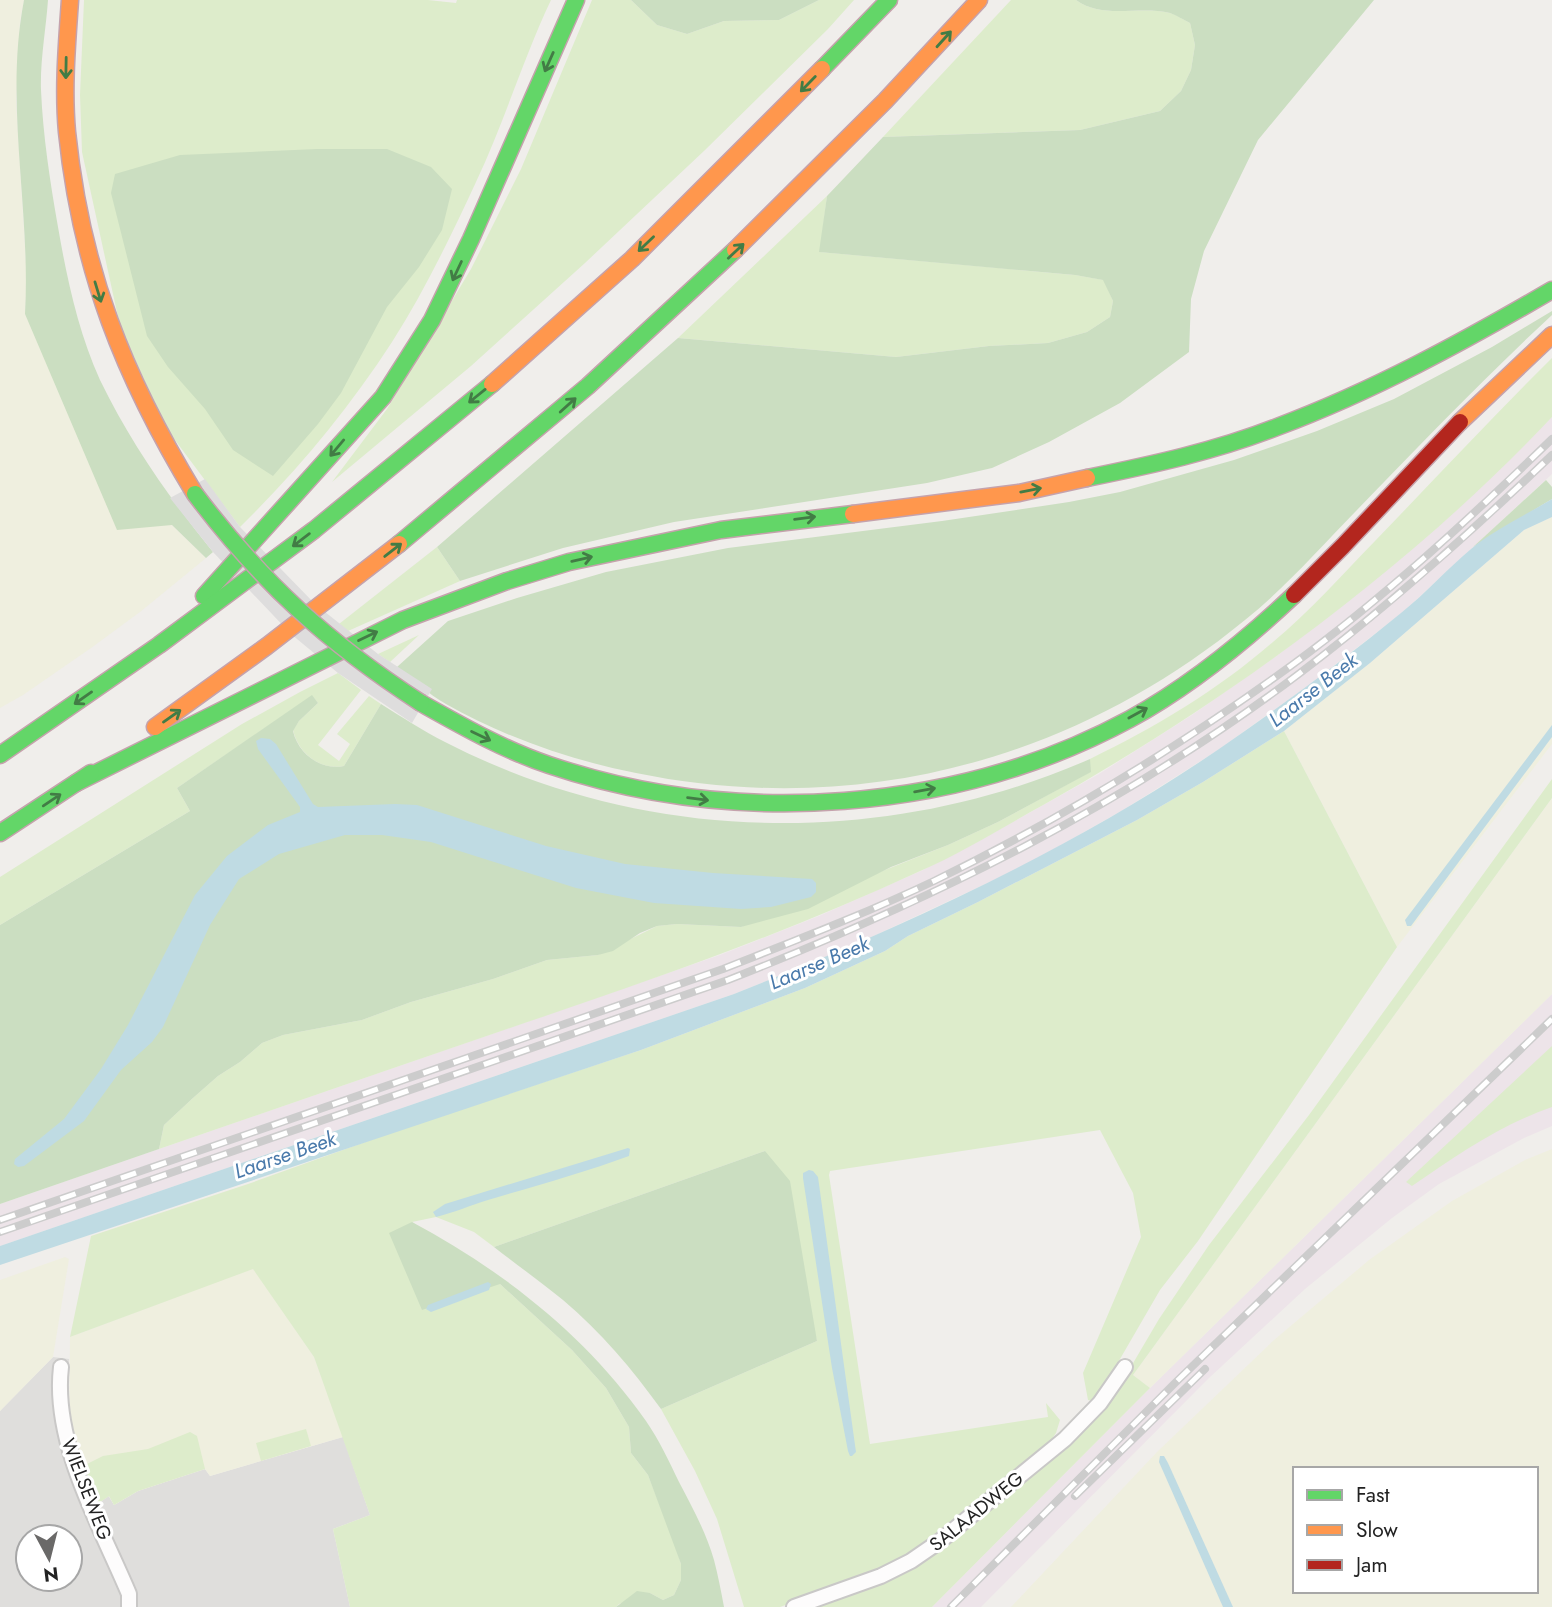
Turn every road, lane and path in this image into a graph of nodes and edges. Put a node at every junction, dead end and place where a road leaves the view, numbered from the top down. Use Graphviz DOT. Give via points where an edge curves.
graph roads {
  1 [pos="70,0"];
  2 [pos="576,0"];
  3 [pos="890,0"];
  4 [pos="979,0"];
  5 [pos="1552,290"];
  6 [pos="1552,335"];
  7 [pos="159,645"];
  8 [pos="0,755"];
  9 [pos="76,783"];
  10 [pos="0,833"];
  11 [pos="61,1367"];
  12 [pos="1125,1367"];
  13 [pos="128,1607"];
  14 [pos="794,1607"];
  1 -- 6 [label="highway, one-way, bridge" via="67,127 84,239 101,303 130,379 195,494 245,557 301,615 378,676 489,740 553,767 637,788 701,800 846,801 982,777 1098,733 1162,699 1270,618 1479,403"];
  2 -- 7 [label="highway, one-way" via="455,276 383,397"];
  3 -- 7 [label="highway, one-way" via="707,186 544,339 314,530"];
  9 -- 4 [label="highway, one-way" via="290,630 557,415 750,239"];
  9 -- 5 [label="highway, one-way" via="392,625 507,581 569,562 721,530 1019,493 1168,461 1275,428 1381,384"];
  7 -- 8 [label="highway, one-way"];
  10 -- 9 [label="highway, one-way"];
  11 -- 13 [label="street, WIELSEWEG" via="66,1440 129,1594"];
  12 -- 14 [label="street, SALAADWEG" via="1100,1403 1065,1439 940,1541 881,1576"];
}
